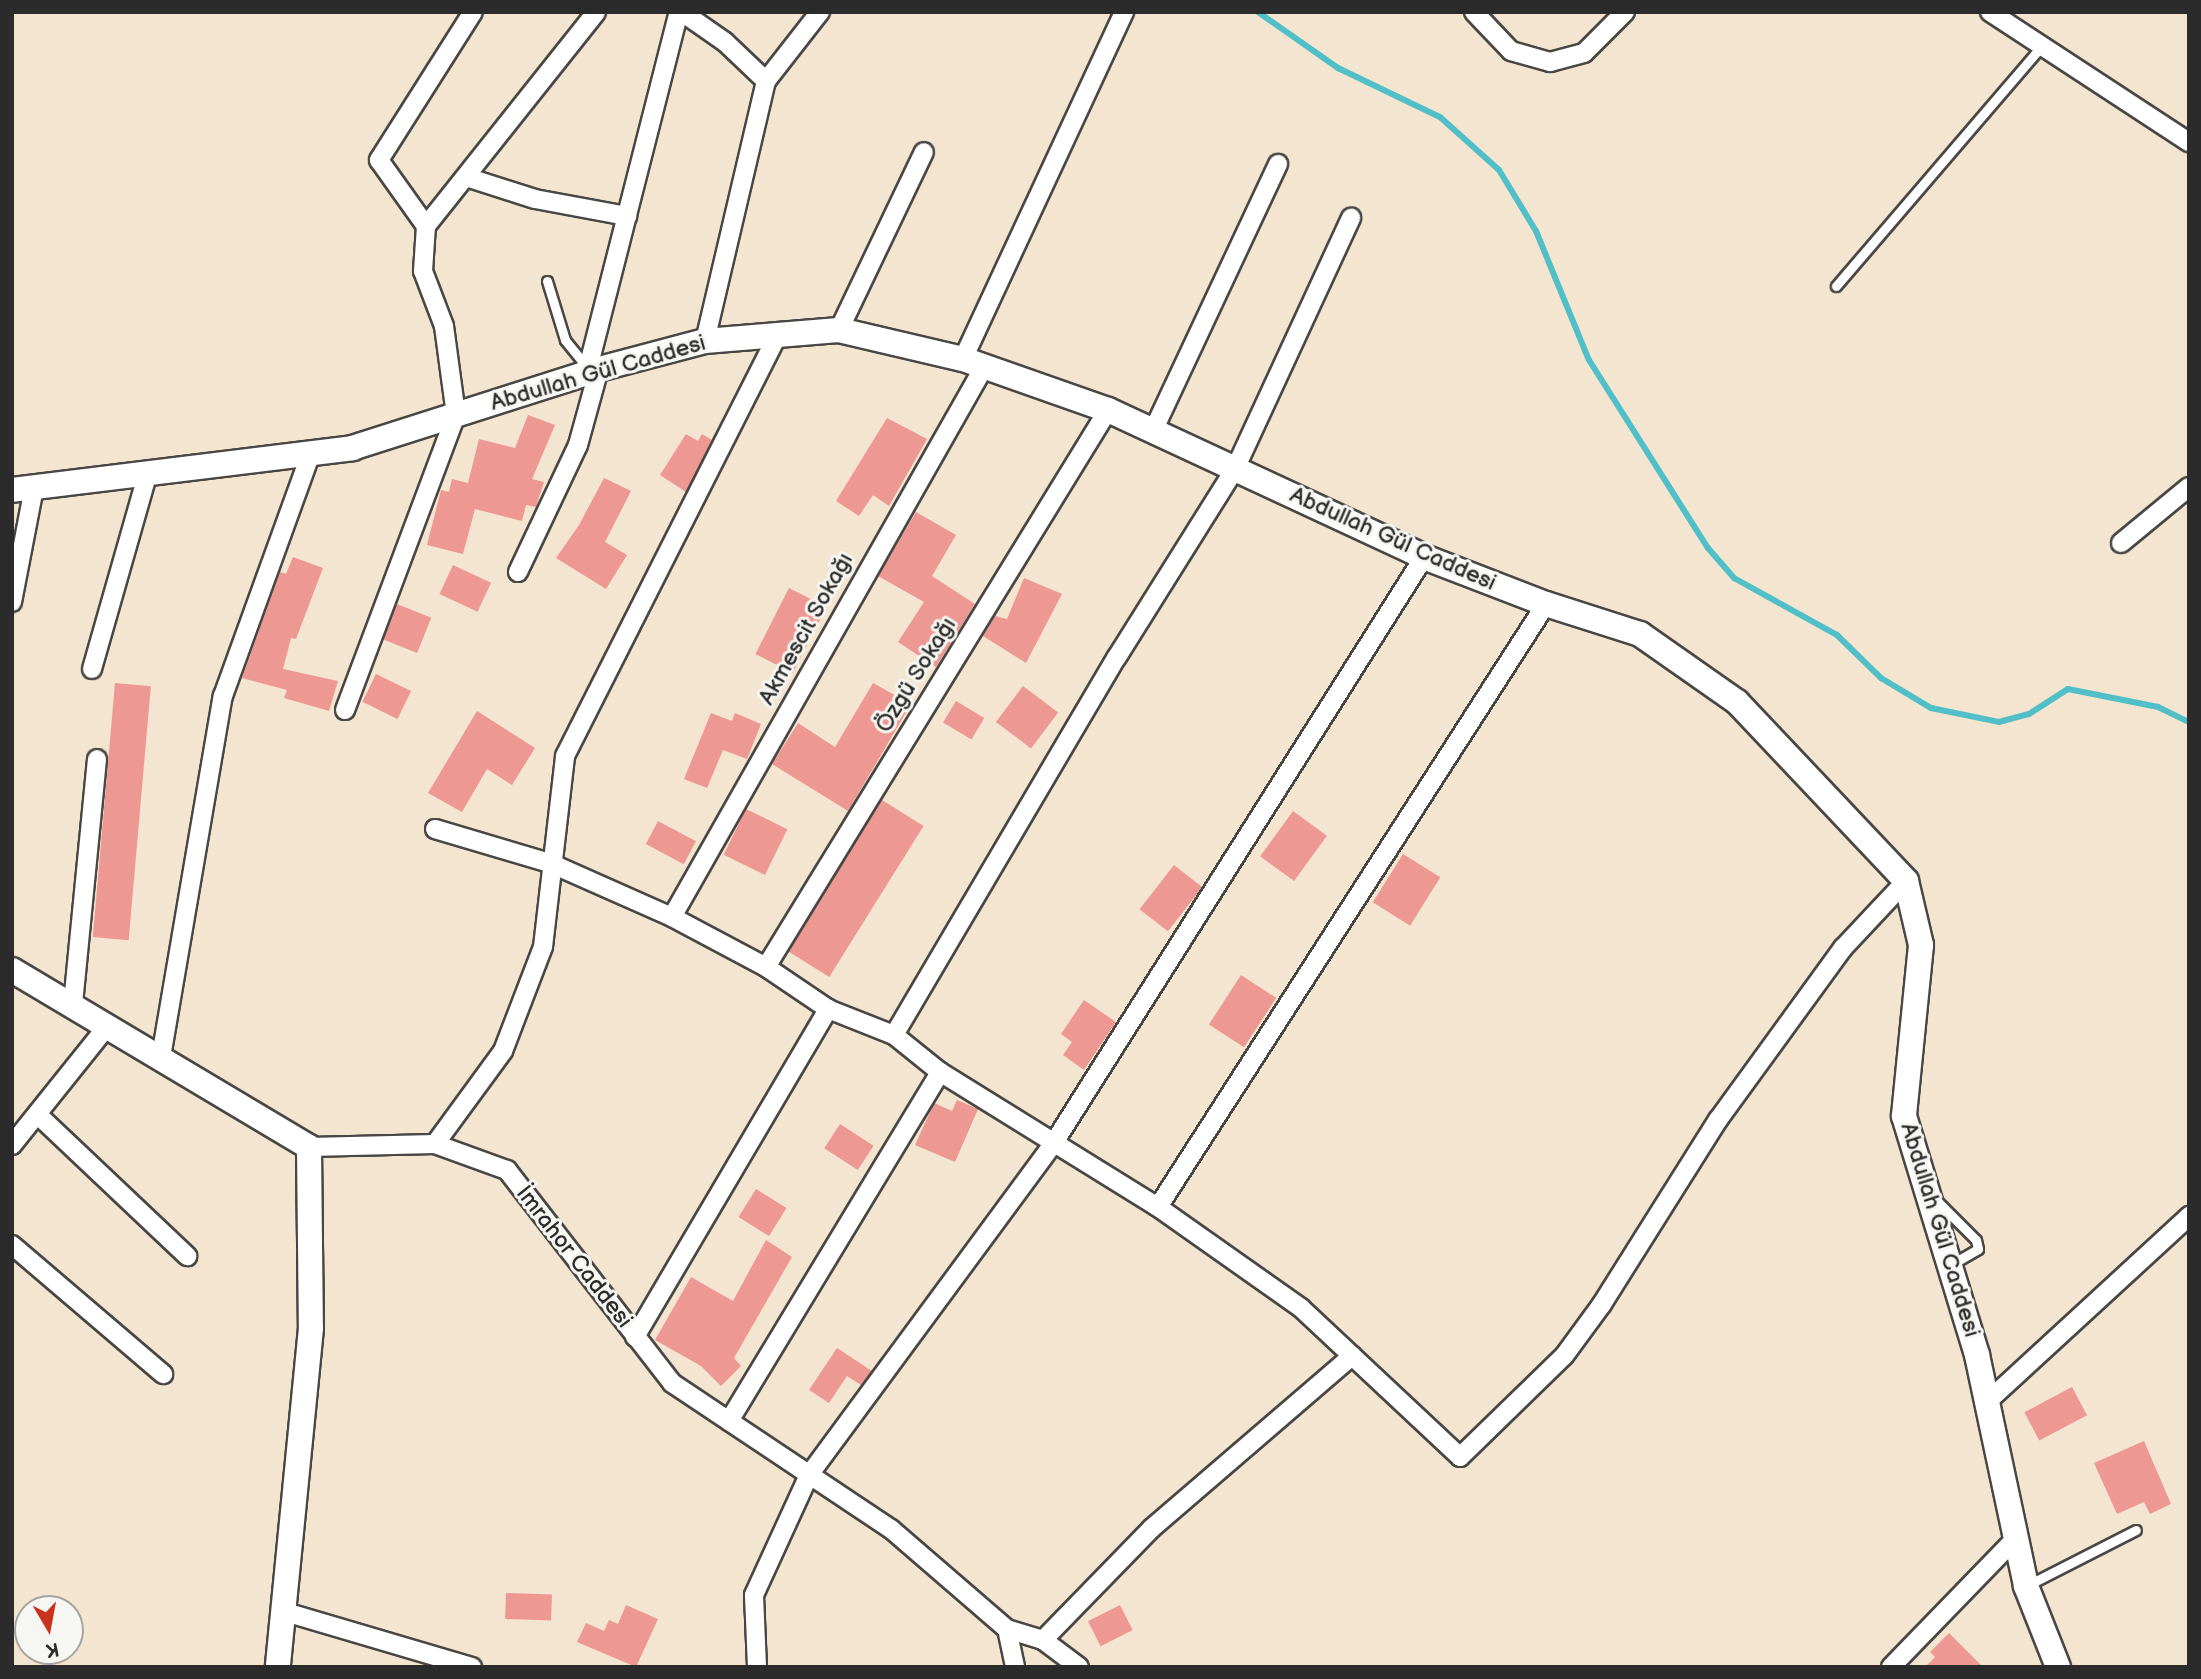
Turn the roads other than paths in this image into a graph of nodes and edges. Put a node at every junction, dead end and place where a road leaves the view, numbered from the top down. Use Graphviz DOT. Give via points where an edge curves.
graph roads {
  1 [pos="473,12"];
  2 [pos="596,12"];
  3 [pos="680,12"];
  4 [pos="820,12"];
  5 [pos="1124,12"];
  6 [pos="1474,12"];
  7 [pos="1625,12"];
  8 [pos="1990,12"];
  9 [pos="2042,46"];
  10 [pos="766,81"];
  11 [pos="2189,142"];
  12 [pos="924,152"];
  13 [pos="1278,164"];
  14 [pos="466,177"];
  15 [pos="627,216"];
  16 [pos="1351,218"];
  17 [pos="426,226"];
  18 [pos="547,281"];
  19 [pos="1836,286"];
  20 [pos="839,330"];
  21 [pos="779,332"];
  22 [pos="705,341"];
  23 [pos="974,363"];
  24 [pos="591,369"];
  25 [pos="1108,410"];
  26 [pos="456,415"];
  27 [pos="1153,431"];
  28 [pos="311,453"];
  29 [pos="1235,469"];
  30 [pos="148,473"];
  31 [pos="2189,487"];
  32 [pos="23,489"];
  33 [pos="2121,543"];
  34 [pos="1424,557"];
  35 [pos="518,572"];
  36 [pos="12,602"];
  37 [pos="1546,604"];
  38 [pos="92,669"];
  39 [pos="345,710"];
  40 [pos="97,759"];
  41 [pos="435,829"];
  42 [pos="550,863"];
  43 [pos="1906,881"];
  44 [pos="673,917"];
  45 [pos="766,967"];
  46 [pos="12,970"];
  47 [pos="73,1004"];
  48 [pos="828,1009"];
  49 [pos="108,1026"];
  50 [pos="894,1035"];
  51 [pos="161,1058"];
  52 [pos="940,1072"];
  53 [pos="37,1114"];
  54 [pos="1055,1140"];
  55 [pos="435,1144"];
  56 [pos="12,1145"];
  57 [pos="309,1147"];
  58 [pos="1158,1207"];
  59 [pos="2189,1216"];
  60 [pos="12,1245"];
  61 [pos="187,1256"];
  62 [pos="635,1337"];
  63 [pos="1352,1356"];
  64 [pos="163,1374"];
  65 [pos="1987,1402"];
  66 [pos="729,1421"];
  67 [pos="809,1475"];
  68 [pos="2136,1530"];
  69 [pos="2016,1538"];
  70 [pos="2026,1586"];
  71 [pos="285,1612"];
  72 [pos="1007,1629"];
  73 [pos="1042,1640"];
  74 [pos="278,1667"];
  75 [pos="472,1667"];
  76 [pos="757,1667"];
  77 [pos="1015,1667"];
  78 [pos="1079,1667"];
  79 [pos="1891,1667"];
  80 [pos="2058,1667"];
  1 -- 17 [label="street" via="379,160"];
  2 -- 14 [label="street"];
  3 -- 10 [label="street" via="725,42"];
  3 -- 15 [label="street"];
  4 -- 10 [label="street"];
  5 -- 23 [label="street, Akmescit Sokağı"];
  6 -- 7 [label="street" via="1511,51 1550,62 1584,53"];
  8 -- 9 [label="street"];
  9 -- 11 [label="street"];
  9 -- 19 [label="lane"];
  10 -- 22 [label="street"];
  12 -- 20 [label="street"];
  13 -- 27 [label="street"];
  14 -- 15 [label="street" via="535,199"];
  14 -- 17 [label="street"];
  15 -- 24 [label="street"];
  16 -- 29 [label="street"];
  17 -- 26 [label="street" via="423,271 444,326"];
  18 -- 24 [label="lane" via="565,340"];
  20 -- 21 [label="street, Abdullah Gül Caddesi"];
  20 -- 23 [label="street, Abdullah Gül Caddesi"];
  21 -- 22 [label="street, Abdullah Gül Caddesi"];
  21 -- 42 [label="street" via="565,756"];
  22 -- 24 [label="street, Abdullah Gül Caddesi"];
  23 -- 25 [label="street, Abdullah Gül Caddesi"];
  23 -- 44 [label="street, Akmescit Sokağı"];
  24 -- 26 [label="street, Abdullah Gül Caddesi"];
  24 -- 35 [label="street" via="578,445"];
  25 -- 27 [label="street, Abdullah Gül Caddesi"];
  25 -- 45 [label="street, Özgü Sokağı"];
  26 -- 28 [label="street, Abdullah Gül Caddesi" via="352,448"];
  26 -- 39 [label="street"];
  27 -- 29 [label="street, Abdullah Gül Caddesi"];
  28 -- 30 [label="street, Abdullah Gül Caddesi"];
  28 -- 51 [label="street" via="223,696"];
  29 -- 34 [label="street, Abdullah Gül Caddesi"];
  29 -- 50 [label="street"];
  30 -- 32 [label="street, Abdullah Gül Caddesi"];
  30 -- 38 [label="street"];
  31 -- 33 [label="street"];
  32 -- 36 [label="street"];
  34 -- 37 [label="street, Abdullah Gül Caddesi"];
  34 -- 54 [label="street"];
  37 -- 43 [label="street, Abdullah Gül Caddesi" via="1640,634 1737,702"];
  37 -- 58 [label="street"];
  40 -- 47 [label="street"];
  41 -- 42 [label="street"];
  42 -- 44 [label="street"];
  42 -- 55 [label="street" via="543,947 503,1051"];
  43 -- 63 [label="street" via="1843,948 1718,1120 1602,1304 1563,1356 1460,1457"];
  43 -- 65 [label="street, Abdullah Gül Caddesi" via="1921,945 1905,1116"];
  44 -- 45 [label="street"];
  45 -- 48 [label="street"];
  46 -- 47 [label="street"];
  47 -- 49 [label="street"];
  48 -- 50 [label="street"];
  48 -- 62 [label="street"];
  49 -- 51 [label="street"];
  49 -- 53 [label="street"];
  50 -- 52 [label="street"];
  51 -- 57 [label="street"];
  52 -- 54 [label="street"];
  52 -- 66 [label="street"];
  53 -- 56 [label="street"];
  53 -- 61 [label="street"];
  54 -- 58 [label="street"];
  54 -- 67 [label="street"];
  55 -- 57 [label="street, İmrahor Caddesi"];
  55 -- 62 [label="street, İmrahor Caddesi" via="507,1170"];
  57 -- 71 [label="street" via="310,1328"];
  58 -- 63 [label="street" via="1301,1308"];
  59 -- 65 [label="street"];
  60 -- 64 [label="street"];
  62 -- 66 [label="street, İmrahor Caddesi" via="672,1384"];
  63 -- 73 [label="street" via="1152,1528"];
  65 -- 69 [label="street, Abdullah Gül Caddesi"];
  66 -- 67 [label="street, İmrahor Caddesi"];
  67 -- 72 [label="street, İmrahor Caddesi" via="891,1529"];
  67 -- 76 [label="street" via="754,1595"];
  68 -- 70 [label="lane"];
  69 -- 70 [label="street, Abdullah Gül Caddesi"];
  69 -- 79 [label="street"];
  70 -- 80 [label="street, Abdullah Gül Caddesi"];
  71 -- 74 [label="street"];
  71 -- 75 [label="street"];
  72 -- 73 [label="street, İmrahor Caddesi"];
  72 -- 77 [label="street"];
  73 -- 78 [label="street, İmrahor Caddesi"];
}
